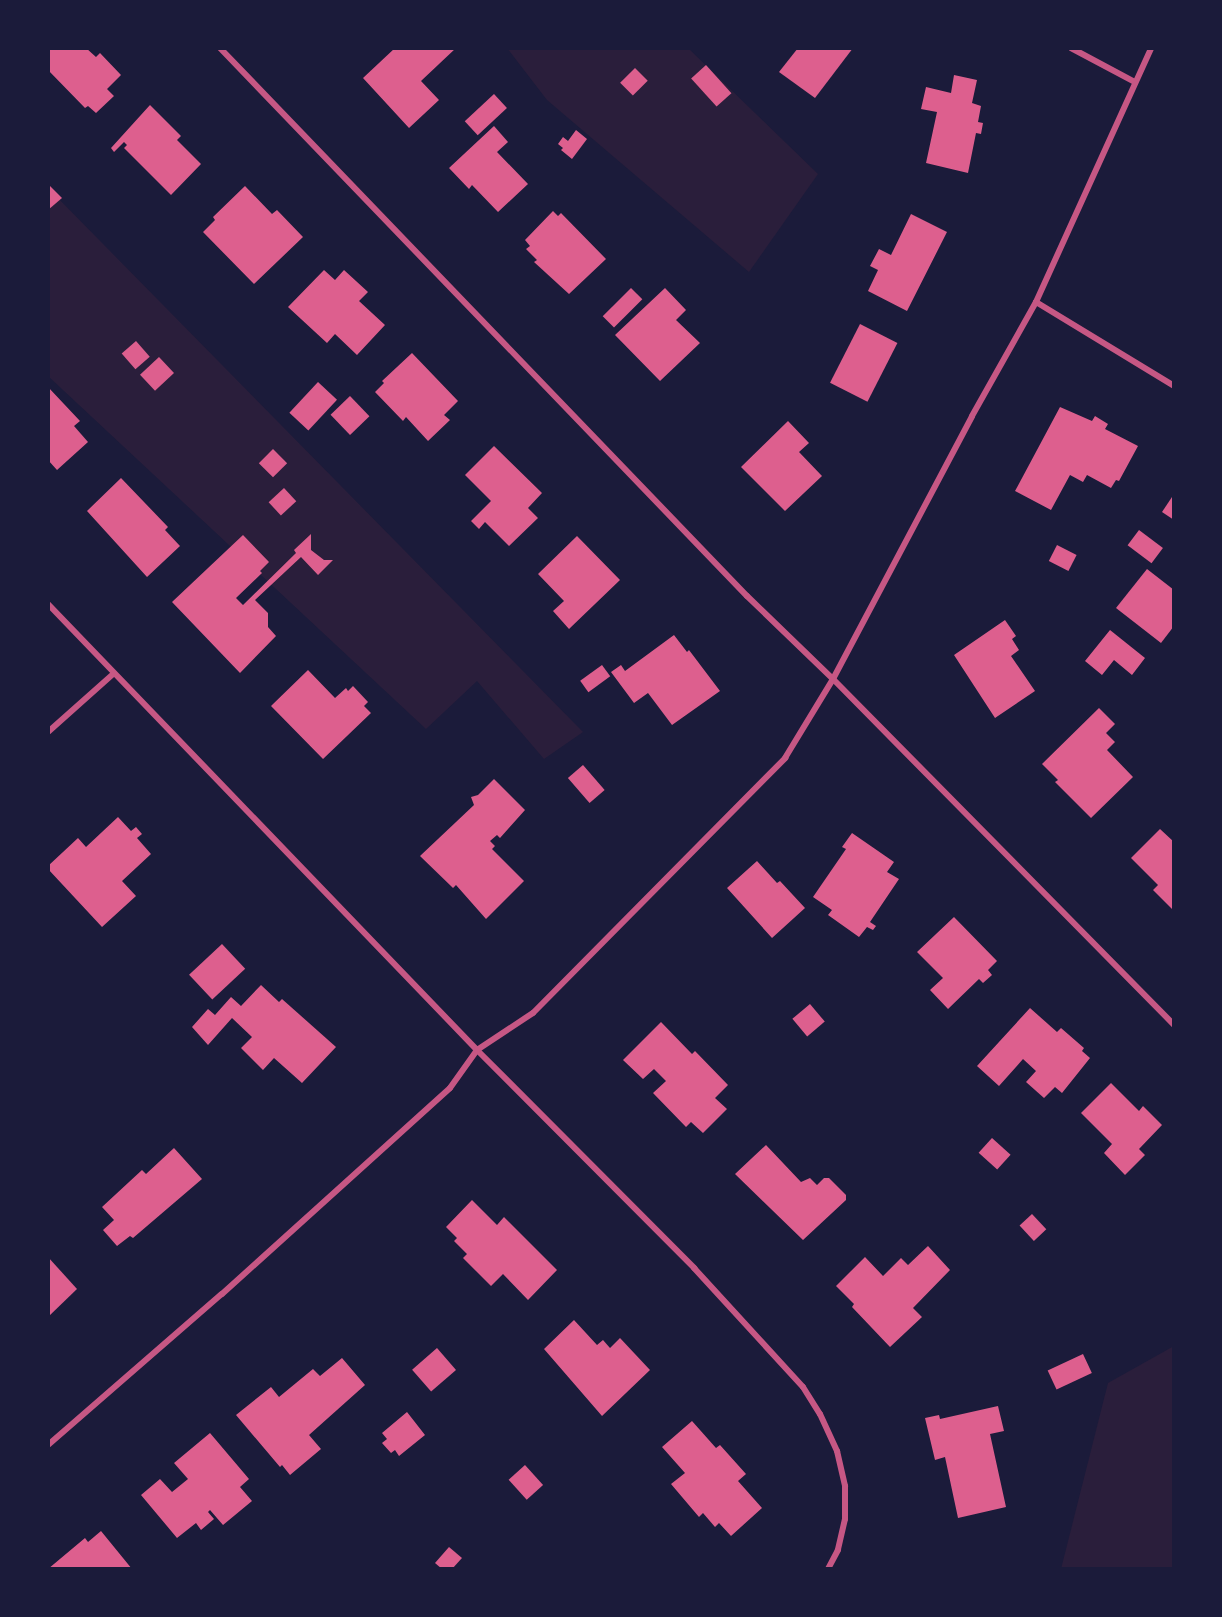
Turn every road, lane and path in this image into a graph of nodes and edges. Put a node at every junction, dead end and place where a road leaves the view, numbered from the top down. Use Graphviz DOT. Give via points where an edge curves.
graph roads {
  1 [pos="220,48"];
  2 [pos="1071,48"];
  3 [pos="1151,48"];
  4 [pos="1135,82"];
  5 [pos="1036,302"];
  6 [pos="1174,386"];
  7 [pos="48,604"];
  8 [pos="113,674"];
  9 [pos="833,679"];
  10 [pos="48,732"];
  11 [pos="1174,1025"];
  12 [pos="477,1050"];
  13 [pos="48,1445"];
  14 [pos="828,1569"];
  1 -- 9 [label="street" via="739,587"];
  2 -- 4 [label="street"];
  3 -- 4 [label="street"];
  4 -- 5 [label="street"];
  5 -- 6 [label="street"];
  5 -- 9 [label="street"];
  7 -- 8 [label="street"];
  8 -- 10 [label="street"];
  8 -- 12 [label="street"];
  9 -- 11 [label="street"];
  9 -- 12 [label="street" via="785,758 533,1013"];
  12 -- 13 [label="street" via="450,1088"];
  12 -- 14 [label="street" via="694,1268 803,1387 837,1451 845,1486 845,1519 838,1550"];
}
